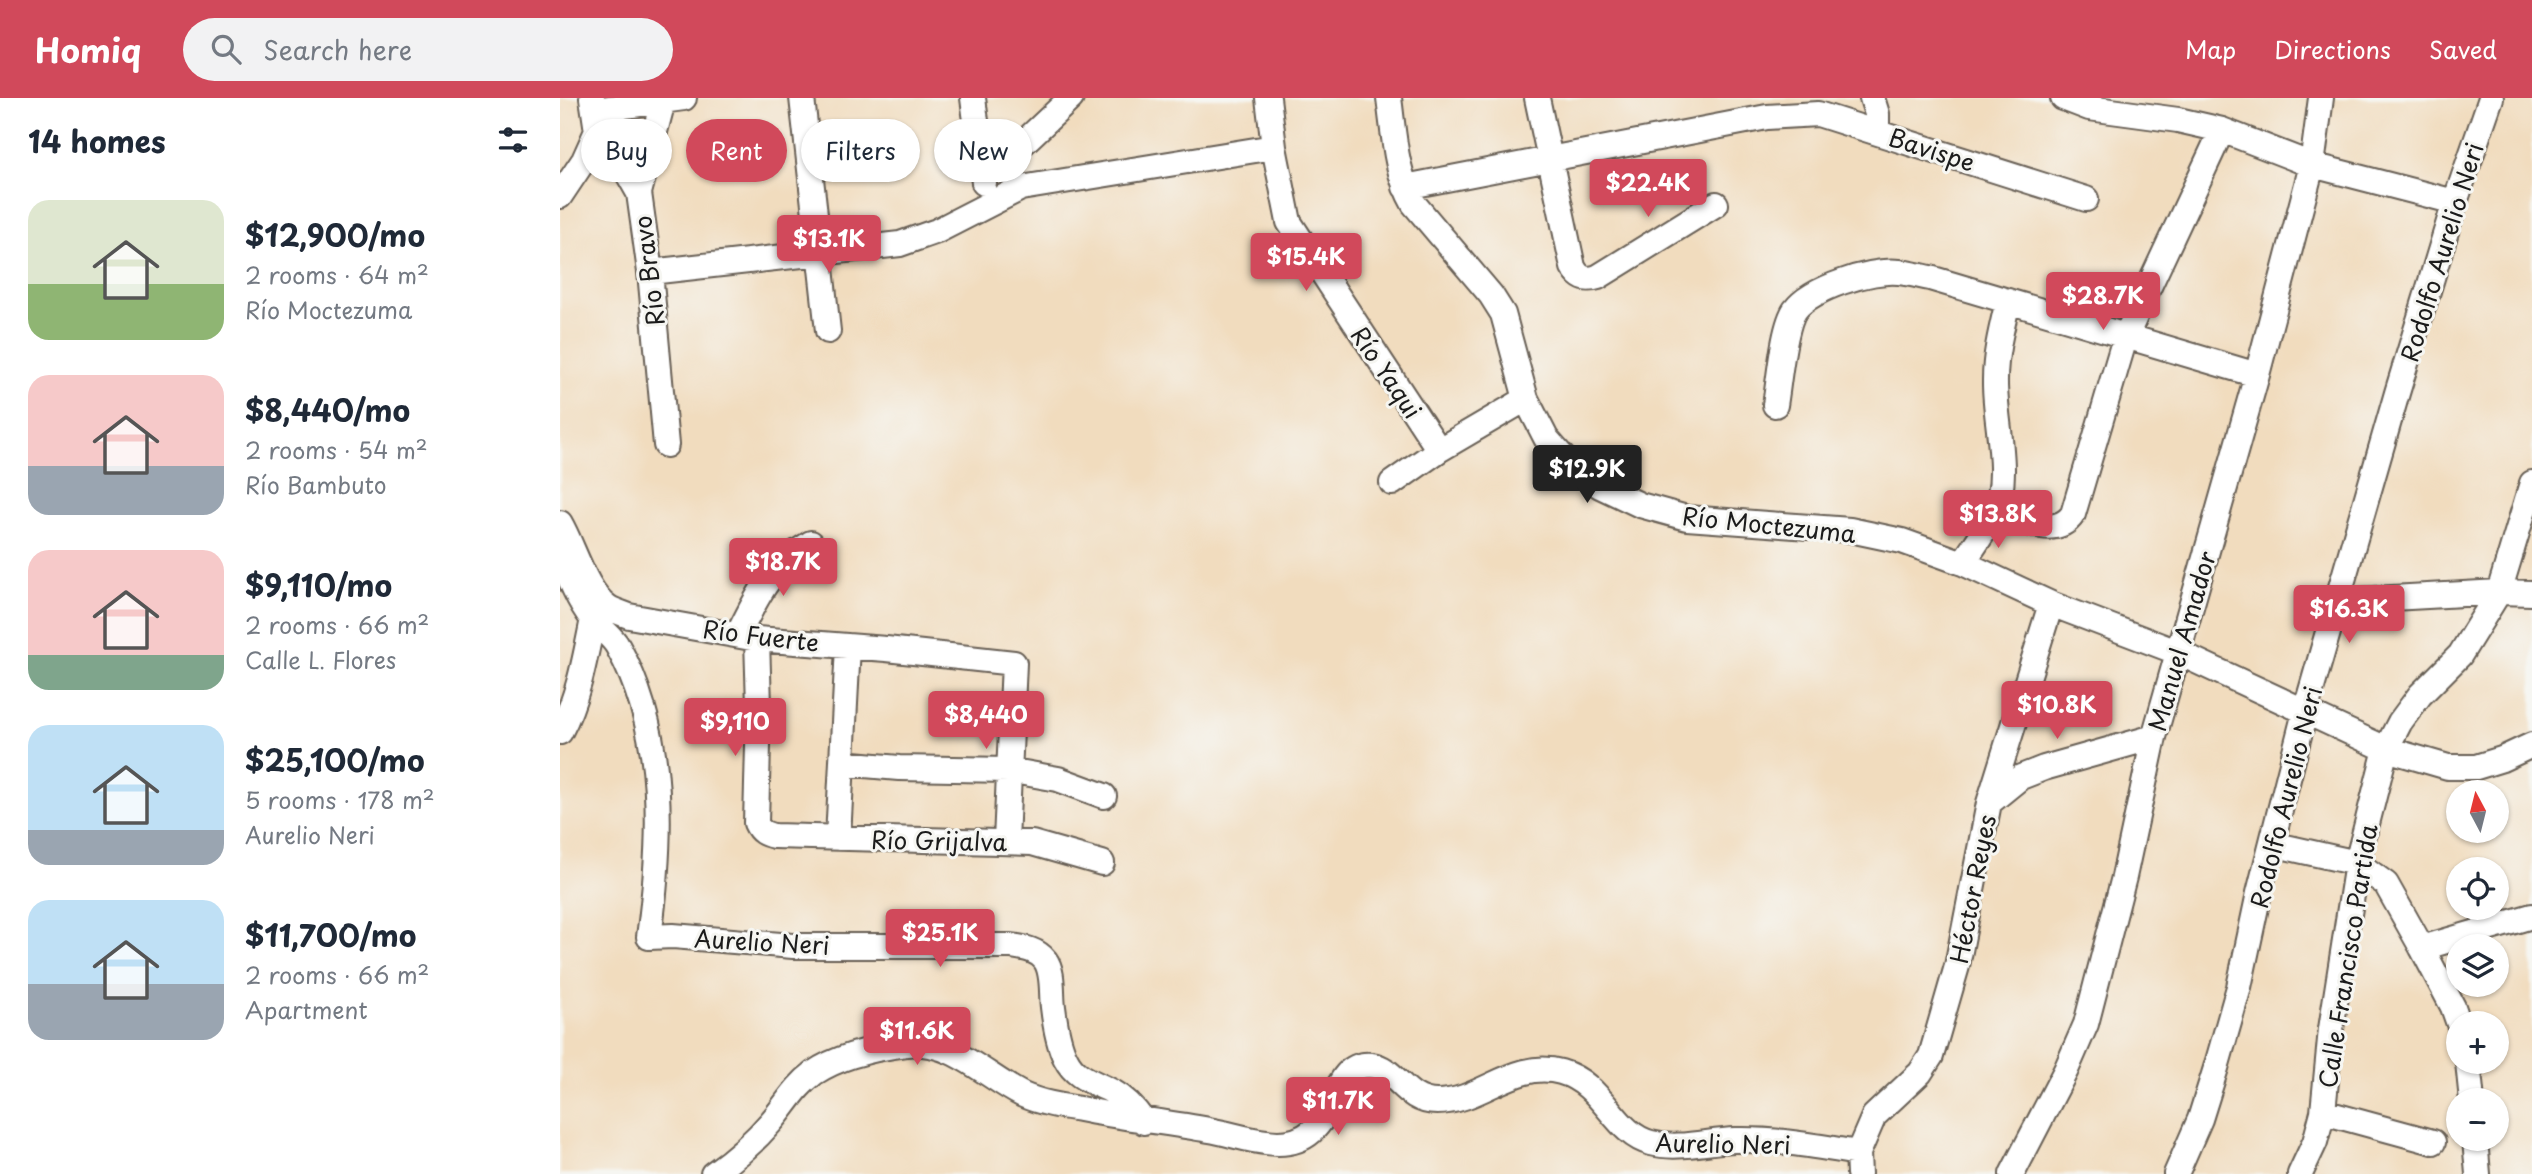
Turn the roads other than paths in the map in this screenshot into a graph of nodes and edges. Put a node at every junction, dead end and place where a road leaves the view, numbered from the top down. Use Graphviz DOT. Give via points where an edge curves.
graph roads {
  1 [pos="802,98"];
  2 [pos="973,98"];
  3 [pos="1071,98"];
  4 [pos="1268,98"];
  5 [pos="1389,98"];
  6 [pos="1537,98"];
  7 [pos="1872,98"];
  8 [pos="2063,98"];
  9 [pos="2321,98"];
  10 [pos="2491,98"];
  11 [pos="673,99"];
  12 [pos="595,113"];
  13 [pos="976,119"];
  14 [pos="2222,130"];
  15 [pos="1877,131"];
  16 [pos="1032,135"];
  17 [pos="1274,148"];
  18 [pos="1550,160"];
  19 [pos="2312,165"];
  20 [pos="984,182"];
  21 [pos="1405,187"];
  22 [pos="639,193"];
  23 [pos="560,196"];
  24 [pos="2086,199"];
  25 [pos="2455,202"];
  26 [pos="985,204"];
  27 [pos="1716,204"];
  28 [pos="821,253"];
  29 [pos="650,272"];
  30 [pos="2008,301"];
  31 [pos="828,331"];
  32 [pos="2125,338"];
  33 [pos="2258,375"];
  34 [pos="1526,399"];
  35 [pos="1775,405"];
  36 [pos="666,445"];
  37 [pos="1439,450"];
  38 [pos="1392,483"];
  39 [pos="2532,483"];
  40 [pos="1995,512"];
  41 [pos="560,523"];
  42 [pos="811,543"];
  43 [pos="560,553"];
  44 [pos="1963,563"];
  45 [pos="2499,592"];
  46 [pos="2532,593"];
  47 [pos="2338,601"];
  48 [pos="2051,604"];
  49 [pos="593,619"];
  50 [pos="748,637"];
  51 [pos="848,646"];
  52 [pos="2176,652"];
  53 [pos="2305,712"];
  54 [pos="560,732"];
  55 [pos="2154,737"];
  56 [pos="2532,746"];
  57 [pos="2386,748"];
  58 [pos="842,763"];
  59 [pos="1008,771"];
  60 [pos="1104,796"];
  61 [pos="1989,803"];
  62 [pos="838,838"];
  63 [pos="1006,841"];
  64 [pos="2272,844"];
  65 [pos="1102,863"];
  66 [pos="2357,863"];
  67 [pos="2532,916"];
  68 [pos="2422,948"];
  69 [pos="2455,1011"];
  70 [pos="2323,1112"];
  71 [pos="1144,1122"];
  72 [pos="2432,1142"];
  73 [pos="2476,1151"];
  74 [pos="1858,1164"];
  75 [pos="713,1174"];
  76 [pos="2012,1174"];
  77 [pos="2176,1174"];
  78 [pos="2300,1174"];
  79 [pos="2478,1174"];
  1 -- 28 [label="street"];
  2 -- 13 [label="street"];
  3 -- 16 [label="street"];
  4 -- 17 [label="street, Río Yaqui"];
  5 -- 21 [label="street, Río Moctezuma"];
  6 -- 18 [label="street"];
  7 -- 15 [label="street"];
  8 -- 14 [label="street" via="2089,108"];
  9 -- 19 [label="street, Manuel Amador"];
  10 -- 25 [label="street, Rodolfo Aurelio Neri"];
  11 -- 12 [label="street"];
  11 -- 22 [label="street, Río Bravo"];
  12 -- 22 [label="street"];
  12 -- 23 [label="street" via="584,160"];
  14 -- 19 [label="street"];
  14 -- 32 [label="street"];
  15 -- 18 [label="street, Bavispe" via="1818,114 1795,113"];
  15 -- 24 [label="street, Bavispe"];
  17 -- 26 [label="street" via="1021,188"];
  17 -- 37 [label="street, Río Yaqui" via="1294,232"];
  18 -- 21 [label="street, Bavispe"];
  18 -- 27 [label="street" via="1573,267 1577,275 1589,280"];
  19 -- 25 [label="street"];
  19 -- 33 [label="street, Manuel Amador"];
  20 -- 26 [label="street"];
  21 -- 34 [label="street, Río Moctezuma" via="1503,314"];
  22 -- 29 [label="street, Río Bravo"];
  25 -- 47 [label="street, Rodolfo Aurelio Neri"];
  26 -- 28 [label="street" via="919,239"];
  28 -- 29 [label="street"];
  28 -- 31 [label="street"];
  29 -- 36 [label="street, Río Bravo"];
  30 -- 32 [label="street"];
  30 -- 35 [label="street" via="1898,271 1848,280 1818,293 1794,311"];
  30 -- 40 [label="street" via="1995,358 2001,470"];
  32 -- 33 [label="street"];
  32 -- 40 [label="street" via="2074,514 2058,528 2048,528"];
  33 -- 52 [label="street, Manuel Amador"];
  34 -- 37 [label="street"];
  34 -- 44 [label="street, Río Moctezuma" via="1546,438 1568,463 1600,486 1640,505 1686,518 1850,530 1902,541"];
  37 -- 38 [label="street"];
  39 -- 45 [label="street, Calle Francisco Partida"];
  40 -- 44 [label="street"];
  41 -- 50 [label="street, Río Fuerte" via="590,586 609,608"];
  42 -- 50 [label="street" via="774,572 760,590"];
  43 -- 49 [label="street" via="573,589"];
  44 -- 48 [label="street, Río Moctezuma"];
  45 -- 46 [label="street"];
  45 -- 47 [label="street"];
  45 -- 57 [label="street, Calle Francisco Partida" via="2460,655 2420,695"];
  47 -- 53 [label="street, Rodolfo Aurelio Neri"];
  48 -- 52 [label="street, Río Moctezuma"];
  48 -- 61 [label="street, Héctor Reyes"];
  49 -- 54 [label="street" via="582,675"];
  49 -- 71 [label="street, Aurelio Neri" via="617,644 637,687 655,766 659,816 649,937 793,946 1030,949 1047,962 1050,971 1053,1011 1065,1058 1085,1079 1134,1107"];
  50 -- 51 [label="street, Río Fuerte"];
  50 -- 62 [label="street, Río Grijalva" via="759,706 759,830 774,836"];
  51 -- 58 [label="street"];
  51 -- 59 [label="street, Río Fuerte" via="1014,663"];
  52 -- 53 [label="street, Río Moctezuma"];
  52 -- 55 [label="street, Manuel Amador"];
  53 -- 57 [label="street, Río Moctezuma"];
  53 -- 64 [label="street, Rodolfo Aurelio Neri"];
  55 -- 61 [label="street" via="2044,768 2021,778"];
  55 -- 76 [label="street, Manuel Amador" via="2086,1024"];
  56 -- 57 [label="street, Río Moctezuma" via="2476,767 2448,767"];
  57 -- 66 [label="street, Calle Francisco Partida"];
  58 -- 59 [label="street"];
  58 -- 62 [label="street"];
  59 -- 60 [label="street" via="1058,779"];
  59 -- 63 [label="street"];
  61 -- 74 [label="street, Héctor Reyes" via="1957,966 1931,1056 1920,1073 1874,1116"];
  62 -- 63 [label="street, Río Grijalva"];
  63 -- 65 [label="street, Río Grijalva" via="1055,848"];
  64 -- 66 [label="street"];
  64 -- 77 [label="street, Rodolfo Aurelio Neri" via="2216,1069"];
  66 -- 68 [label="street" via="2386,884"];
  66 -- 70 [label="street, Calle Francisco Partida"];
  67 -- 68 [label="street"];
  68 -- 69 [label="street"];
  70 -- 72 [label="street"];
  70 -- 78 [label="street, Calle Francisco Partida"];
  71 -- 74 [label="street, Aurelio Neri" via="1286,1143 1315,1130 1339,1083 1358,1067 1382,1068 1409,1094 1430,1102 1466,1097 1529,1071 1561,1072 1589,1086 1636,1138 1668,1147 1777,1140"];
  71 -- 75 [label="street, Aurelio Neri" via="1041,1102 941,1046 907,1044 863,1053 814,1073 736,1158"];
  73 -- 79 [label="street"];
}
